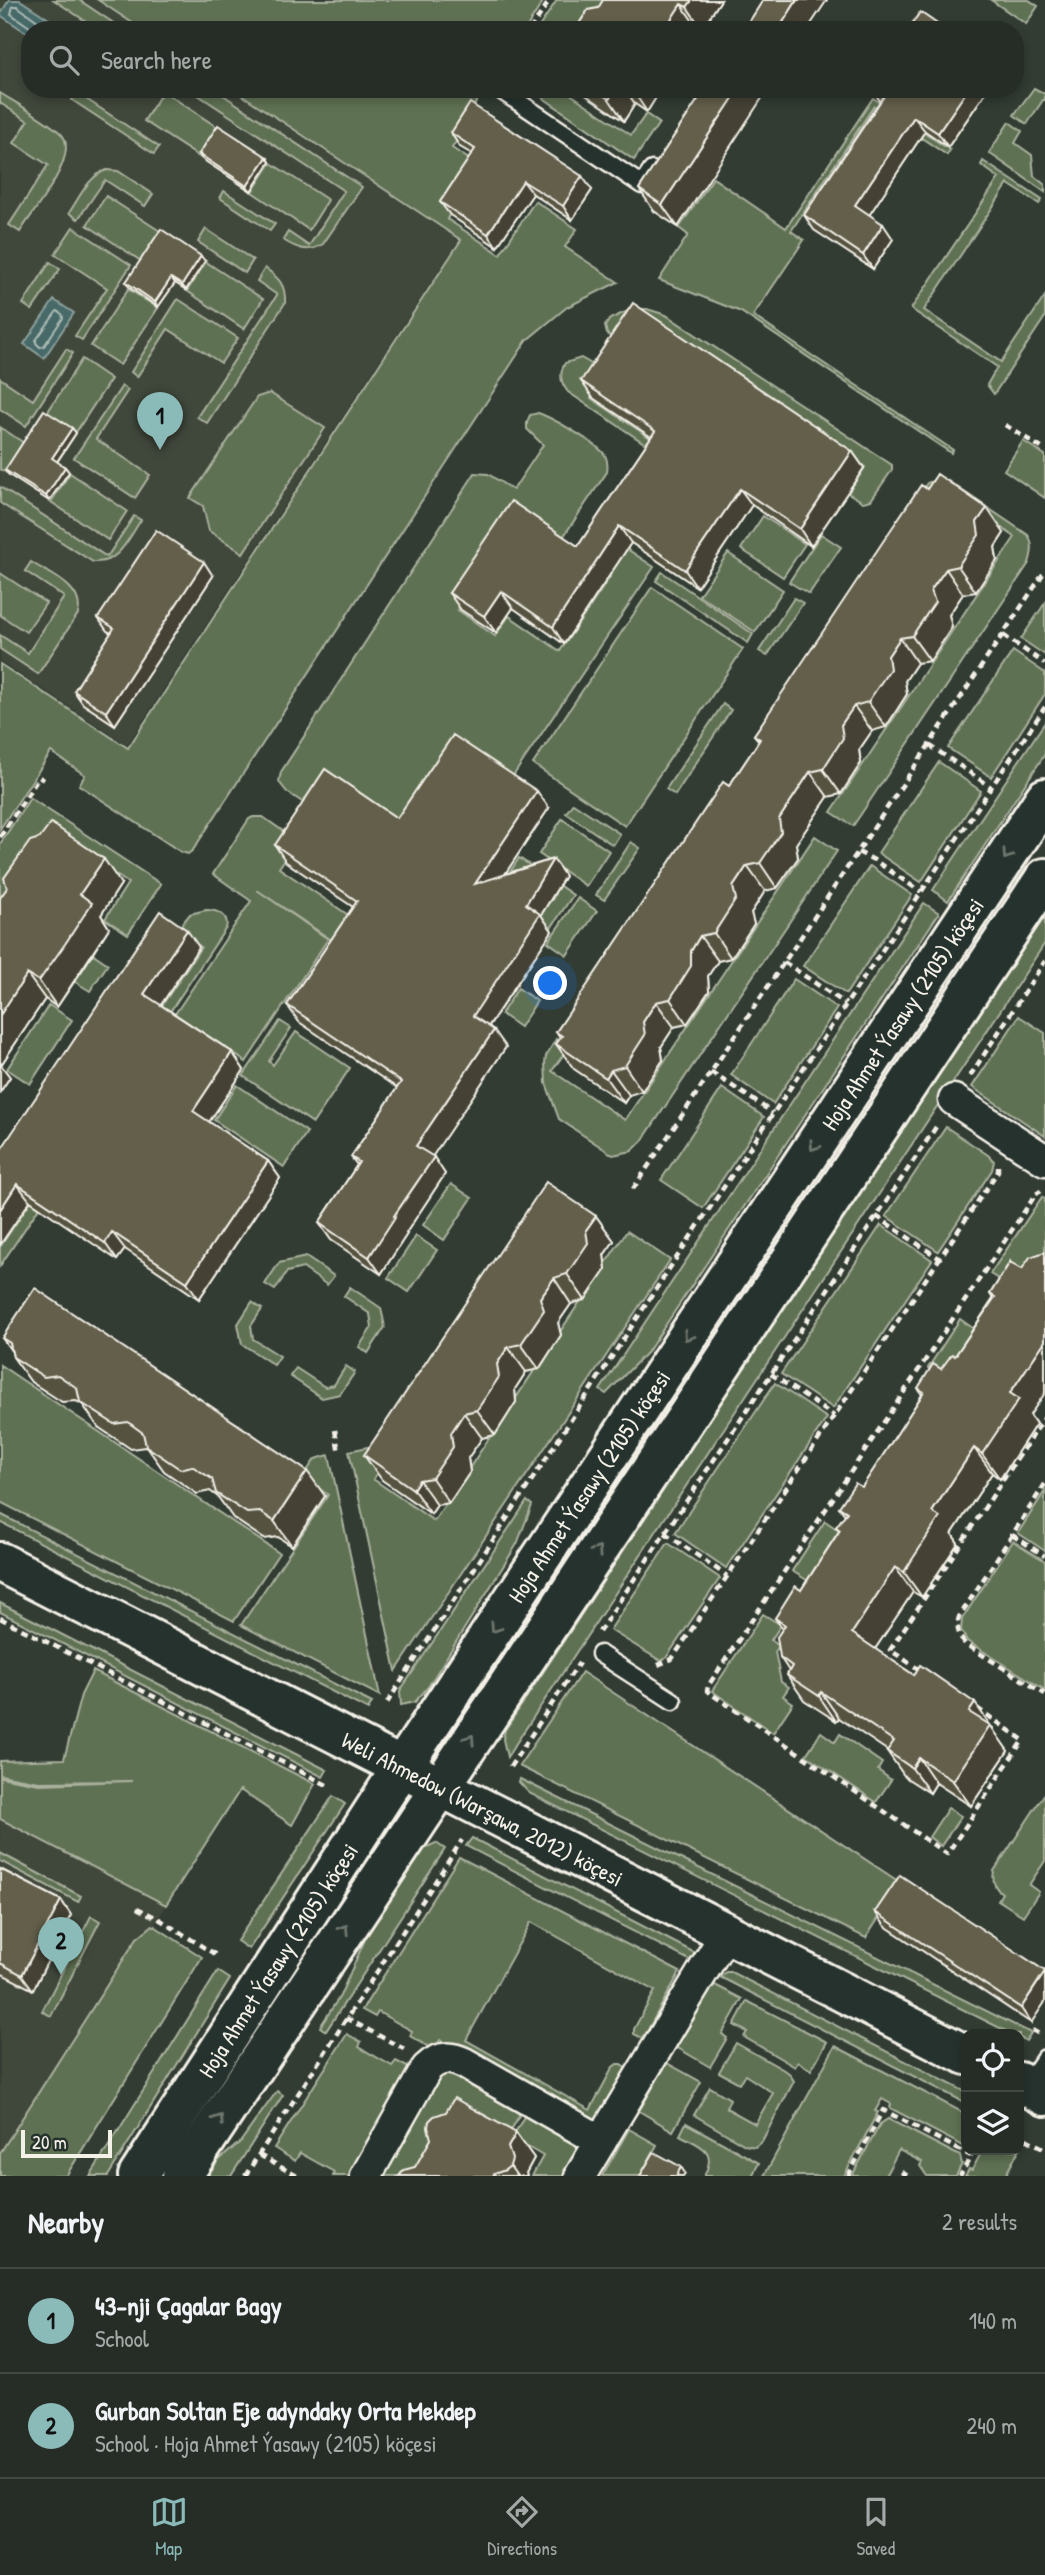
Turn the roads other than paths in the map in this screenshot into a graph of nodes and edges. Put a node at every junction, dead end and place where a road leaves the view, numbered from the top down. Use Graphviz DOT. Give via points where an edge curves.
graph roads {
  1 [pos="512,98"];
  2 [pos="663,153"];
  3 [pos="1045,798"];
  4 [pos="1045,878"];
  5 [pos="954,1100"];
  6 [pos="1045,1160"];
  7 [pos="0,1562"];
  8 [pos="598,1646"];
  9 [pos="673,1701"];
  10 [pos="402,1767"];
  11 [pos="438,1786"];
  12 [pos="726,1933"];
  13 [pos="961,2053"];
  14 [pos="601,2141"];
  15 [pos="138,2176"];
  16 [pos="182,2176"];
  17 [pos="366,2176"];
  18 [pos="580,2176"];
  1 -- 2 [label="lane" via="642,185"];
  3 -- 10 [label="main road, Hoja Ahmet Ýasawy (2105) köçesi, one-way"];
  11 -- 4 [label="main road, Hoja Ahmet Ýasawy (2105) köçesi, one-way"];
  5 -- 6 [label="street"];
  7 -- 10 [label="main road, Weli Ahmedow (Warşawa, 2012) köçesi"];
  8 -- 9 [label="lane"];
  10 -- 11 [label="main road, Weli Ahmedow (Warşawa, 2012) köçesi"];
  10 -- 15 [label="main road, Hoja Ahmet Ýasawy (2105) köçesi"];
  11 -- 12 [label="main road, Weli Ahmedow (Warşawa, 2012) köçesi"];
  16 -- 11 [label="main road, Hoja Ahmet Ýasawy (2105) köçesi, one-way"];
  12 -- 13 [label="main road, Weli Ahmedow (Warşawa, 2012) köçesi"];
  12 -- 14 [label="street"];
  14 -- 17 [label="street" via="454,2058 439,2060 427,2068"];
  14 -- 18 [label="street"];
}
